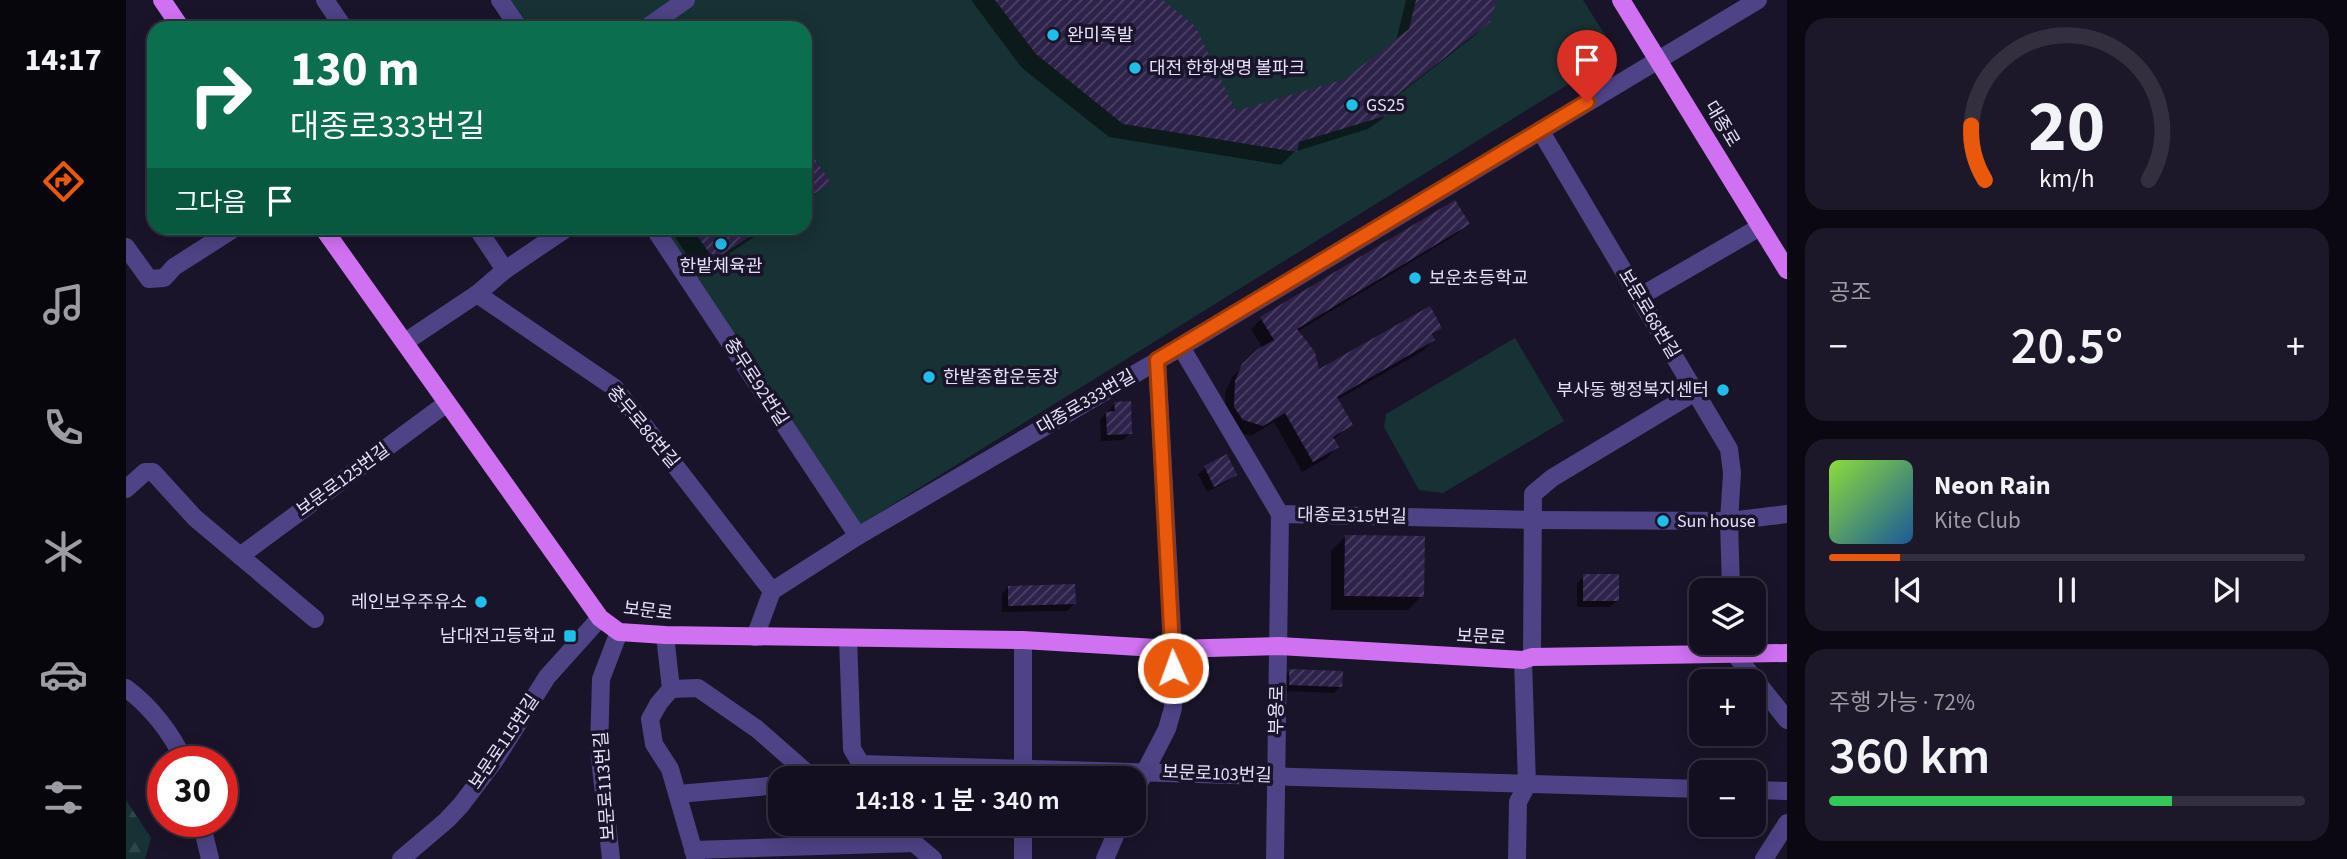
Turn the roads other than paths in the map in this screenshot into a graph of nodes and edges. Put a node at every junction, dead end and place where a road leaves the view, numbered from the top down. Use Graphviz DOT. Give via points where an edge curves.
graph roads {
  1 [pos="325,0"];
  2 [pos="500,0"];
  3 [pos="686,0"];
  4 [pos="1621,0"];
  5 [pos="1758,0"];
  6 [pos="166,1"];
  7 [pos="177,21"];
  8 [pos="339,21"];
  9 [pos="514,21"];
  10 [pos="656,21"];
  11 [pos="1658,59"];
  12 [pos="1540,130"];
  13 [pos="1760,227"];
  14 [pos="224,235"];
  15 [pos="328,235"];
  16 [pos="482,235"];
  17 [pos="557,235"];
  18 [pos="659,235"];
  19 [pos="126,247"];
  20 [pos="505,270"];
  21 [pos="1787,270"];
  22 [pos="477,294"];
  23 [pos="1639,298"];
  24 [pos="405,342"];
  25 [pos="1181,347"];
  26 [pos="1157,360"];
  27 [pos="1695,392"];
  28 [pos="447,404"];
  29 [pos="129,478"];
  30 [pos="1280,514"];
  31 [pos="1787,514"];
  32 [pos="1533,520"];
  33 [pos="1729,521"];
  34 [pos="858,536"];
  35 [pos="240,556"];
  36 [pos="1731,578"];
  37 [pos="772,590"];
  38 [pos="600,618"];
  39 [pos="315,619"];
  40 [pos="619,632"];
  41 [pos="665,635"];
  42 [pos="755,637"];
  43 [pos="848,638"];
  44 [pos="1023,640"];
  45 [pos="1279,646"];
  46 [pos="1173,649"];
  47 [pos="1689,650"];
  48 [pos="1766,651"];
  49 [pos="1787,653"];
  50 [pos="1739,655"];
  51 [pos="1527,659"];
  52 [pos="126,688"];
  53 [pos="671,689"];
  54 [pos="1787,720"];
  55 [pos="176,746"];
  56 [pos="799,766"];
  57 [pos="893,766"];
  58 [pos="1023,766"];
  59 [pos="1146,767"];
  60 [pos="1146,772"];
  61 [pos="1276,776"];
  62 [pos="1527,785"];
  63 [pos="768,786"];
  64 [pos="1689,789"];
  65 [pos="1766,790"];
  66 [pos="1787,791"];
  67 [pos="678,794"];
  68 [pos="1787,823"];
  69 [pos="903,836"];
  70 [pos="1023,836"];
  71 [pos="1115,836"];
  72 [pos="205,837"];
  73 [pos="914,843"];
  74 [pos="694,854"];
  75 [pos="210,859"];
  76 [pos="401,859"];
  77 [pos="611,859"];
  78 [pos="933,859"];
  79 [pos="1023,859"];
  80 [pos="1105,859"];
  81 [pos="1275,859"];
  82 [pos="1517,859"];
  83 [pos="1764,859"];
  1 -- 8 [label="street"];
  2 -- 9 [label="street"];
  3 -- 10 [label="street"];
  4 -- 11 [label="main road, 대종로"];
  5 -- 11 [label="street, 대종로333번길"];
  6 -- 7 [label="main road"];
  11 -- 12 [label="street, 대종로333번길"];
  11 -- 13 [label="main road, 대종로"];
  12 -- 23 [label="street, 보문로68번길"];
  12 -- 25 [label="street, 대종로333번길"];
  13 -- 21 [label="main road, 대종로"];
  13 -- 23 [label="street"];
  14 -- 19 [label="street" via="164,278 149,279"];
  15 -- 24 [label="main road, 보문로"];
  16 -- 20 [label="street"];
  17 -- 20 [label="street"];
  18 -- 34 [label="street, 충무로92번길"];
  20 -- 22 [label="street"];
  22 -- 24 [label="street"];
  22 -- 37 [label="street, 충무로86번길" via="615,388"];
  23 -- 27 [label="street, 보문로68번길"];
  24 -- 28 [label="main road, 보문로"];
  25 -- 26 [label="street, 대종로333번길"];
  25 -- 30 [label="street, 대종로315번길"];
  26 -- 34 [label="street, 대종로333번길"];
  26 -- 46 [label="street"];
  27 -- 32 [label="street" via="1552,478 1533,494"];
  27 -- 33 [label="street, 보문로68번길" via="1729,449"];
  28 -- 35 [label="street, 보문로125번길"];
  28 -- 38 [label="main road, 보문로"];
  29 -- 35 [label="street" via="153,472 195,518"];
  30 -- 32 [label="street, 대종로315번길"];
  30 -- 45 [label="street, 부용로"];
  31 -- 33 [label="street, 대종로315번길"];
  32 -- 33 [label="street, 대종로315번길"];
  32 -- 51 [label="street"];
  33 -- 36 [label="street, 보문로68번길"];
  34 -- 37 [label="street, 대종로333번길"];
  35 -- 39 [label="street"];
  37 -- 42 [label="street"];
  38 -- 40 [label="main road, 보문로"];
  38 -- 76 [label="street, 보문로115번길" via="547,677 461,805"];
  40 -- 41 [label="main road, 보문로"];
  40 -- 77 [label="street, 보문로113번길" via="601,679 599,749"];
  41 -- 42 [label="main road, 보문로"];
  41 -- 53 [label="street"];
  42 -- 43 [label="main road, 보문로"];
  43 -- 44 [label="main road, 보문로"];
  43 -- 57 [label="street, 보문로103번길" via="852,749 861,764"];
  44 -- 46 [label="main road, 보문로"];
  44 -- 58 [label="street"];
  45 -- 46 [label="main road, 보문로"];
  45 -- 51 [label="main road, 보문로"];
  45 -- 61 [label="street, 부용로"];
  46 -- 59 [label="street" via="1173,708"];
  47 -- 51 [label="main road, 보문로"];
  48 -- 49 [label="main road, 보문로"];
  50 -- 54 [label="street"];
  51 -- 62 [label="street"];
  52 -- 55 [label="street" via="140,698"];
  53 -- 56 [label="street" via="698,688 757,729"];
  53 -- 67 [label="street" via="650,719 654,744 670,769"];
  60 -- 61 [label="street, 보문로103번길"];
  61 -- 62 [label="street, 보문로103번길"];
  61 -- 81 [label="street, 부용로"];
  62 -- 64 [label="street, 보문로103번길"];
  62 -- 82 [label="street" via="1518,802"];
  63 -- 67 [label="street"];
  65 -- 66 [label="street"];
  67 -- 74 [label="street"];
  68 -- 83 [label="street"];
  69 -- 73 [label="street"];
  70 -- 79 [label="street"];
  71 -- 80 [label="street"];
  72 -- 75 [label="street"];
  73 -- 74 [label="street"];
  73 -- 78 [label="street"];
}
